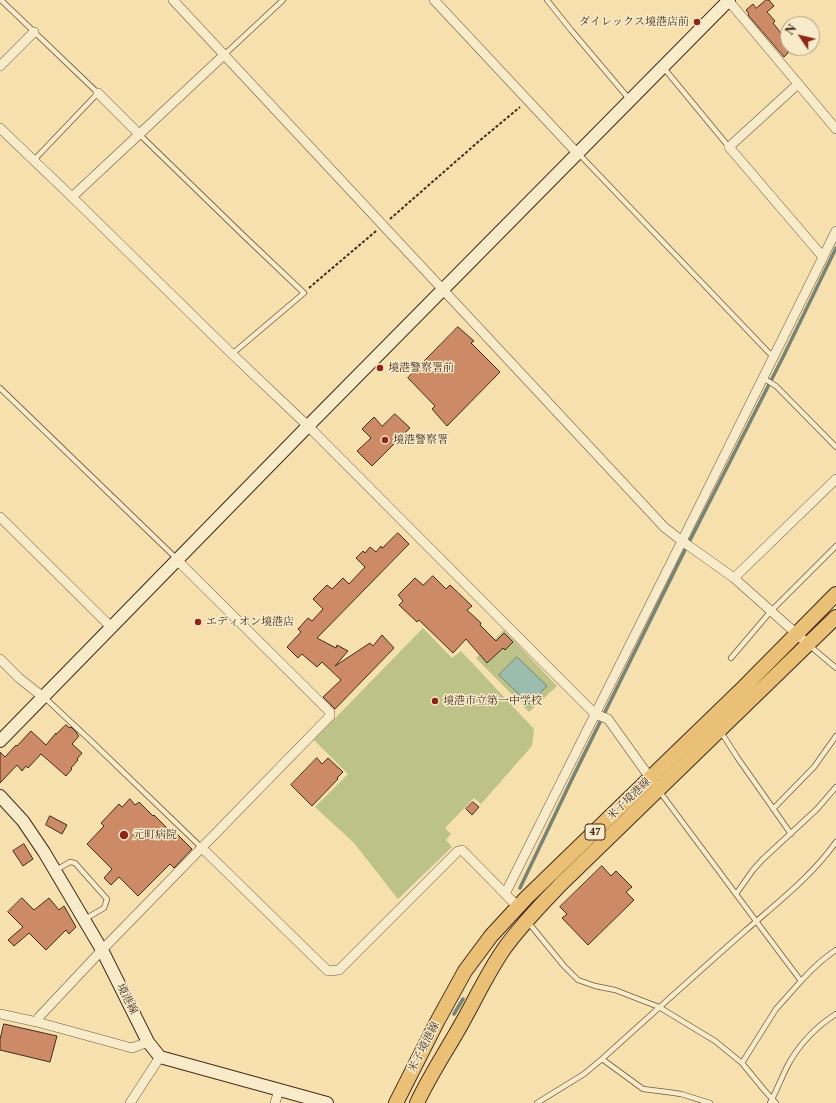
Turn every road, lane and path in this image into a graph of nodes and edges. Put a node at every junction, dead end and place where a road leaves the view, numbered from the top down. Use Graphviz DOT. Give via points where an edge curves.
graph roads {
  1 [pos="1,0"];
  2 [pos="173,0"];
  3 [pos="283,0"];
  4 [pos="434,0"];
  5 [pos="547,0"];
  6 [pos="729,0"];
  7 [pos="34,32"];
  8 [pos="224,55"];
  9 [pos="0,66"];
  10 [pos="663,67"];
  11 [pos="798,84"];
  12 [pos="98,93"];
  13 [pos="527,100"];
  14 [pos="630,100"];
  15 [pos="0,128"];
  16 [pos="836,129"];
  17 [pos="139,134"];
  18 [pos="729,148"];
  19 [pos="577,153"];
  20 [pos="34,160"];
  21 [pos="72,197"];
  22 [pos="384,225"];
  23 [pos="836,231"];
  24 [pos="823,257"];
  25 [pos="444,290"];
  26 [pos="304,293"];
  27 [pos="232,354"];
  28 [pos="774,357"];
  29 [pos="763,378"];
  30 [pos="0,388"];
  31 [pos="308,426"];
  32 [pos="836,447"];
  33 [pos="836,479"];
  34 [pos="0,517"];
  35 [pos="682,541"];
  36 [pos="836,546"];
  37 [pos="177,560"];
  38 [pos="734,578"];
  39 [pos="836,594"];
  40 [pos="771,611"];
  41 [pos="836,617"];
  42 [pos="111,627"];
  43 [pos="796,634"];
  44 [pos="808,644"];
  45 [pos="731,658"];
  46 [pos="0,659"];
  47 [pos="836,667"];
  48 [pos="43,697"];
  49 [pos="595,714"];
  50 [pos="720,730"];
  51 [pos="836,736"];
  52 [pos="0,741"];
  53 [pos="651,778"];
  54 [pos="836,787"];
  55 [pos="658,790"];
  56 [pos="0,796"];
  57 [pos="773,809"];
  58 [pos="791,834"];
  59 [pos="836,842"];
  60 [pos="202,848"];
  61 [pos="55,871"];
  62 [pos="505,894"];
  63 [pos="736,894"];
  64 [pos="518,907"];
  65 [pos="84,920"];
  66 [pos="527,920"];
  67 [pos="756,921"];
  68 [pos="102,950"];
  69 [pos="836,950"];
  70 [pos="801,981"];
  71 [pos="659,1007"];
  72 [pos="836,1014"];
  73 [pos="1,1016"];
  74 [pos="37,1022"];
  75 [pos="148,1042"];
  76 [pos="160,1057"];
  77 [pos="602,1059"];
  78 [pos="742,1063"];
  79 [pos="279,1090"];
  80 [pos="773,1102"];
  81 [pos="130,1103"];
  82 [pos="275,1103"];
  83 [pos="327,1103"];
  84 [pos="396,1103"];
  85 [pos="417,1103"];
  86 [pos="537,1103"];
  87 [pos="710,1103"];
  1 -- 7 [label="lane"];
  2 -- 8 [label="street"];
  3 -- 8 [label="lane"];
  4 -- 13 [label="street"];
  5 -- 14 [label="lane"];
  6 -- 10 [label="street"];
  6 -- 11 [label="street"];
  7 -- 9 [label="street"];
  7 -- 12 [label="lane"];
  8 -- 17 [label="street"];
  8 -- 22 [label="street"];
  10 -- 14 [label="street"];
  10 -- 18 [label="lane"];
  11 -- 16 [label="street"];
  11 -- 18 [label="street"];
  12 -- 17 [label="street"];
  12 -- 20 [label="lane"];
  13 -- 19 [label="street"];
  13 -- 22 [label="path"];
  14 -- 19 [label="street"];
  15 -- 20 [label="street"];
  17 -- 21 [label="street"];
  17 -- 26 [label="lane"];
  18 -- 24 [label="street"];
  19 -- 25 [label="street"];
  19 -- 28 [label="lane"];
  20 -- 21 [label="street"];
  21 -- 27 [label="street"];
  22 -- 25 [label="street"];
  22 -- 26 [label="path"];
  23 -- 24 [label="street"];
  24 -- 28 [label="street"];
  25 -- 31 [label="street"];
  25 -- 35 [label="street" via="664,527"];
  26 -- 27 [label="lane"];
  27 -- 31 [label="street"];
  28 -- 29 [label="street"];
  29 -- 32 [label="lane" via="776,386"];
  29 -- 35 [label="street"];
  30 -- 37 [label="lane"];
  31 -- 37 [label="street"];
  31 -- 49 [label="street"];
  33 -- 38 [label="street"];
  34 -- 42 [label="street"];
  35 -- 38 [label="street"];
  35 -- 49 [label="street"];
  36 -- 40 [label="lane"];
  37 -- 42 [label="street"];
  37 -- 60 [label="street" via="330,712 330,716"];
  38 -- 40 [label="street"];
  39 -- 43 [label="main road, 米子境港線 / 47"];
  40 -- 43 [label="street"];
  40 -- 45 [label="lane"];
  41 -- 44 [label="main road, 米子境港線 / 47"];
  42 -- 48 [label="street"];
  43 -- 44 [label="street"];
  43 -- 53 [label="main road, 米子境港線 / 47"];
  44 -- 47 [label="lane"];
  44 -- 50 [label="main road, 米子境港線 / 47"];
  46 -- 48 [label="street"];
  48 -- 52 [label="street"];
  48 -- 60 [label="lane"];
  49 -- 53 [label="street" via="608,719"];
  49 -- 62 [label="street"];
  50 -- 55 [label="main road, 米子境港線 / 47"];
  50 -- 57 [label="lane"];
  51 -- 57 [label="lane" via="814,767"];
  53 -- 55 [label="street"];
  53 -- 64 [label="main road, 米子境港線 / 47"];
  54 -- 58 [label="lane" via="818,809"];
  55 -- 63 [label="lane"];
  55 -- 66 [label="main road, 米子境港線 / 47"];
  56 -- 61 [label="street, 境港線" via="23,820"];
  57 -- 58 [label="lane"];
  58 -- 63 [label="lane" via="763,859"];
  59 -- 67 [label="lane" via="800,883"];
  60 -- 62 [label="street" via="328,971 339,970 458,851 462,850"];
  60 -- 68 [label="street"];
  61 -- 65 [label="street, 境港線"];
  61 -- 65 [label="lane" via="70,862 75,863 107,899 104,908"];
  62 -- 64 [label="street"];
  63 -- 67 [label="lane"];
  64 -- 84 [label="main road, 米子境港線 / 47" via="465,971"];
  65 -- 68 [label="street, 境港線"];
  66 -- 71 [label="lane" via="578,980 615,990"];
  66 -- 85 [label="main road, 米子境港線 / 47" via="483,982"];
  67 -- 70 [label="lane"];
  67 -- 71 [label="lane"];
  68 -- 74 [label="street"];
  68 -- 75 [label="street, 境港線"];
  69 -- 70 [label="lane" via="826,956"];
  70 -- 78 [label="lane" via="776,1009"];
  71 -- 77 [label="lane"];
  71 -- 78 [label="lane" via="714,1041"];
  72 -- 80 [label="lane" via="803,1044 789,1063"];
  73 -- 74 [label="street"];
  74 -- 75 [label="street" via="132,1048"];
  75 -- 76 [label="street, 境港線"];
  76 -- 79 [label="street"];
  76 -- 81 [label="street"];
  77 -- 86 [label="lane" via="584,1074"];
  77 -- 87 [label="lane" via="643,1089 681,1094"];
  78 -- 80 [label="lane"];
  79 -- 82 [label="street"];
  79 -- 83 [label="street"];
}
